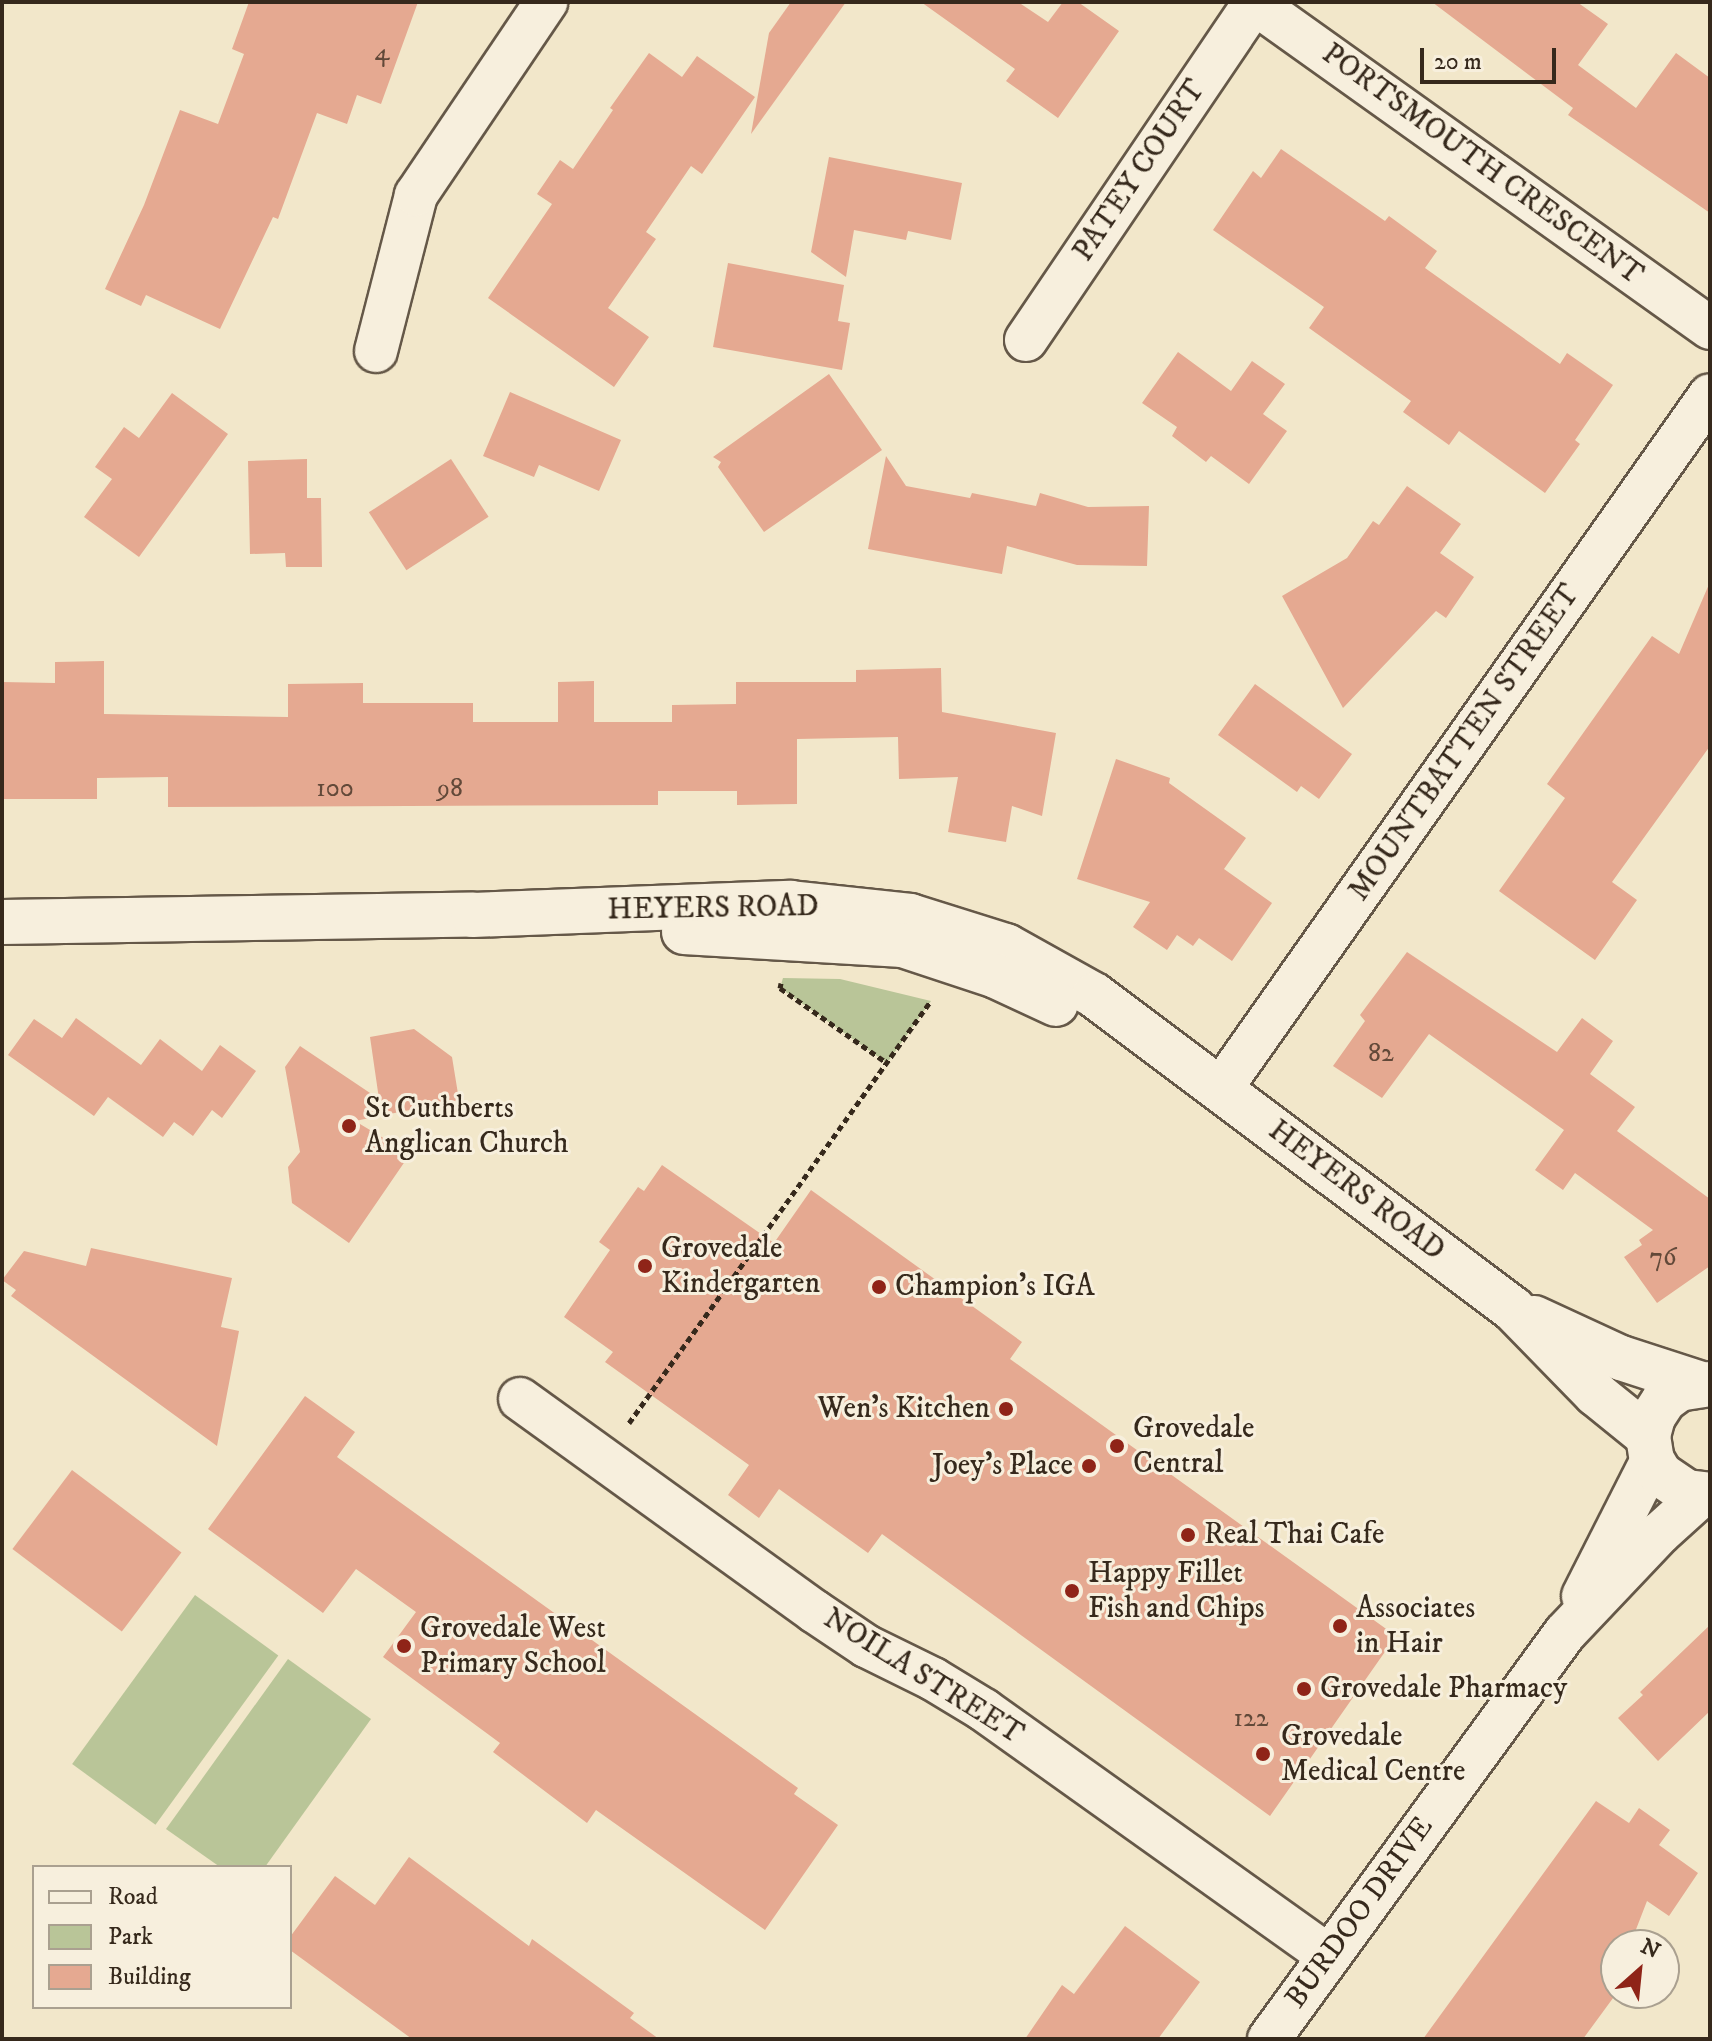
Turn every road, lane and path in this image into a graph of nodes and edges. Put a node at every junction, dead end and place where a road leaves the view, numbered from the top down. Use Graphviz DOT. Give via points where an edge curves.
graph roads {
  1 [pos="546,2"];
  2 [pos="1254,2"];
  3 [pos="1710,328"];
  4 [pos="1026,340"];
  5 [pos="376,351"];
  6 [pos="1710,395"];
  7 [pos="2,922"];
  8 [pos="783,978"];
  9 [pos="931,1001"];
  10 [pos="887,1063"];
  11 [pos="1209,1082"];
  12 [pos="1513,1309"];
  13 [pos="1704,1383"];
  14 [pos="520,1399"];
  15 [pos="1650,1448"];
  16 [pos="603,1459"];
  17 [pos="1706,1495"];
  18 [pos="1565,1633"];
  19 [pos="1327,1955"];
  20 [pos="1269,2039"];
  1 -- 5 [label="street" via="416,195"];
  2 -- 3 [label="street, PORTSMOUTH CRESCENT"];
  2 -- 4 [label="street, PATEY COURT"];
  6 -- 11 [label="street, MOUNTBATTEN STREET"];
  7 -- 11 [label="street, HEYERS ROAD" via="473,915 903,945 996,976"];
  8 -- 10 [label="path" via="780,988"];
  9 -- 10 [label="path"];
  10 -- 16 [label="path"];
  11 -- 12 [label="street, HEYERS ROAD"];
  12 -- 13 [label="street, HEYERS ROAD" via="1621,1358"];
  12 -- 15 [label="street, HEYERS ROAD"];
  13 -- 15 [label="street, HEYERS ROAD" via="1679,1389 1664,1400 1653,1417"];
  14 -- 16 [label="street, NOILA STREET"];
  15 -- 17 [label="street, HEYERS ROAD" via="1672,1485"];
  15 -- 18 [label="street, BURDOO DRIVE"];
  16 -- 19 [label="street, NOILA STREET" via="866,1646 984,1710"];
  17 -- 18 [label="street, BURDOO DRIVE" via="1660,1533"];
  18 -- 19 [label="street, BURDOO DRIVE"];
  19 -- 20 [label="street, BURDOO DRIVE"];
}
